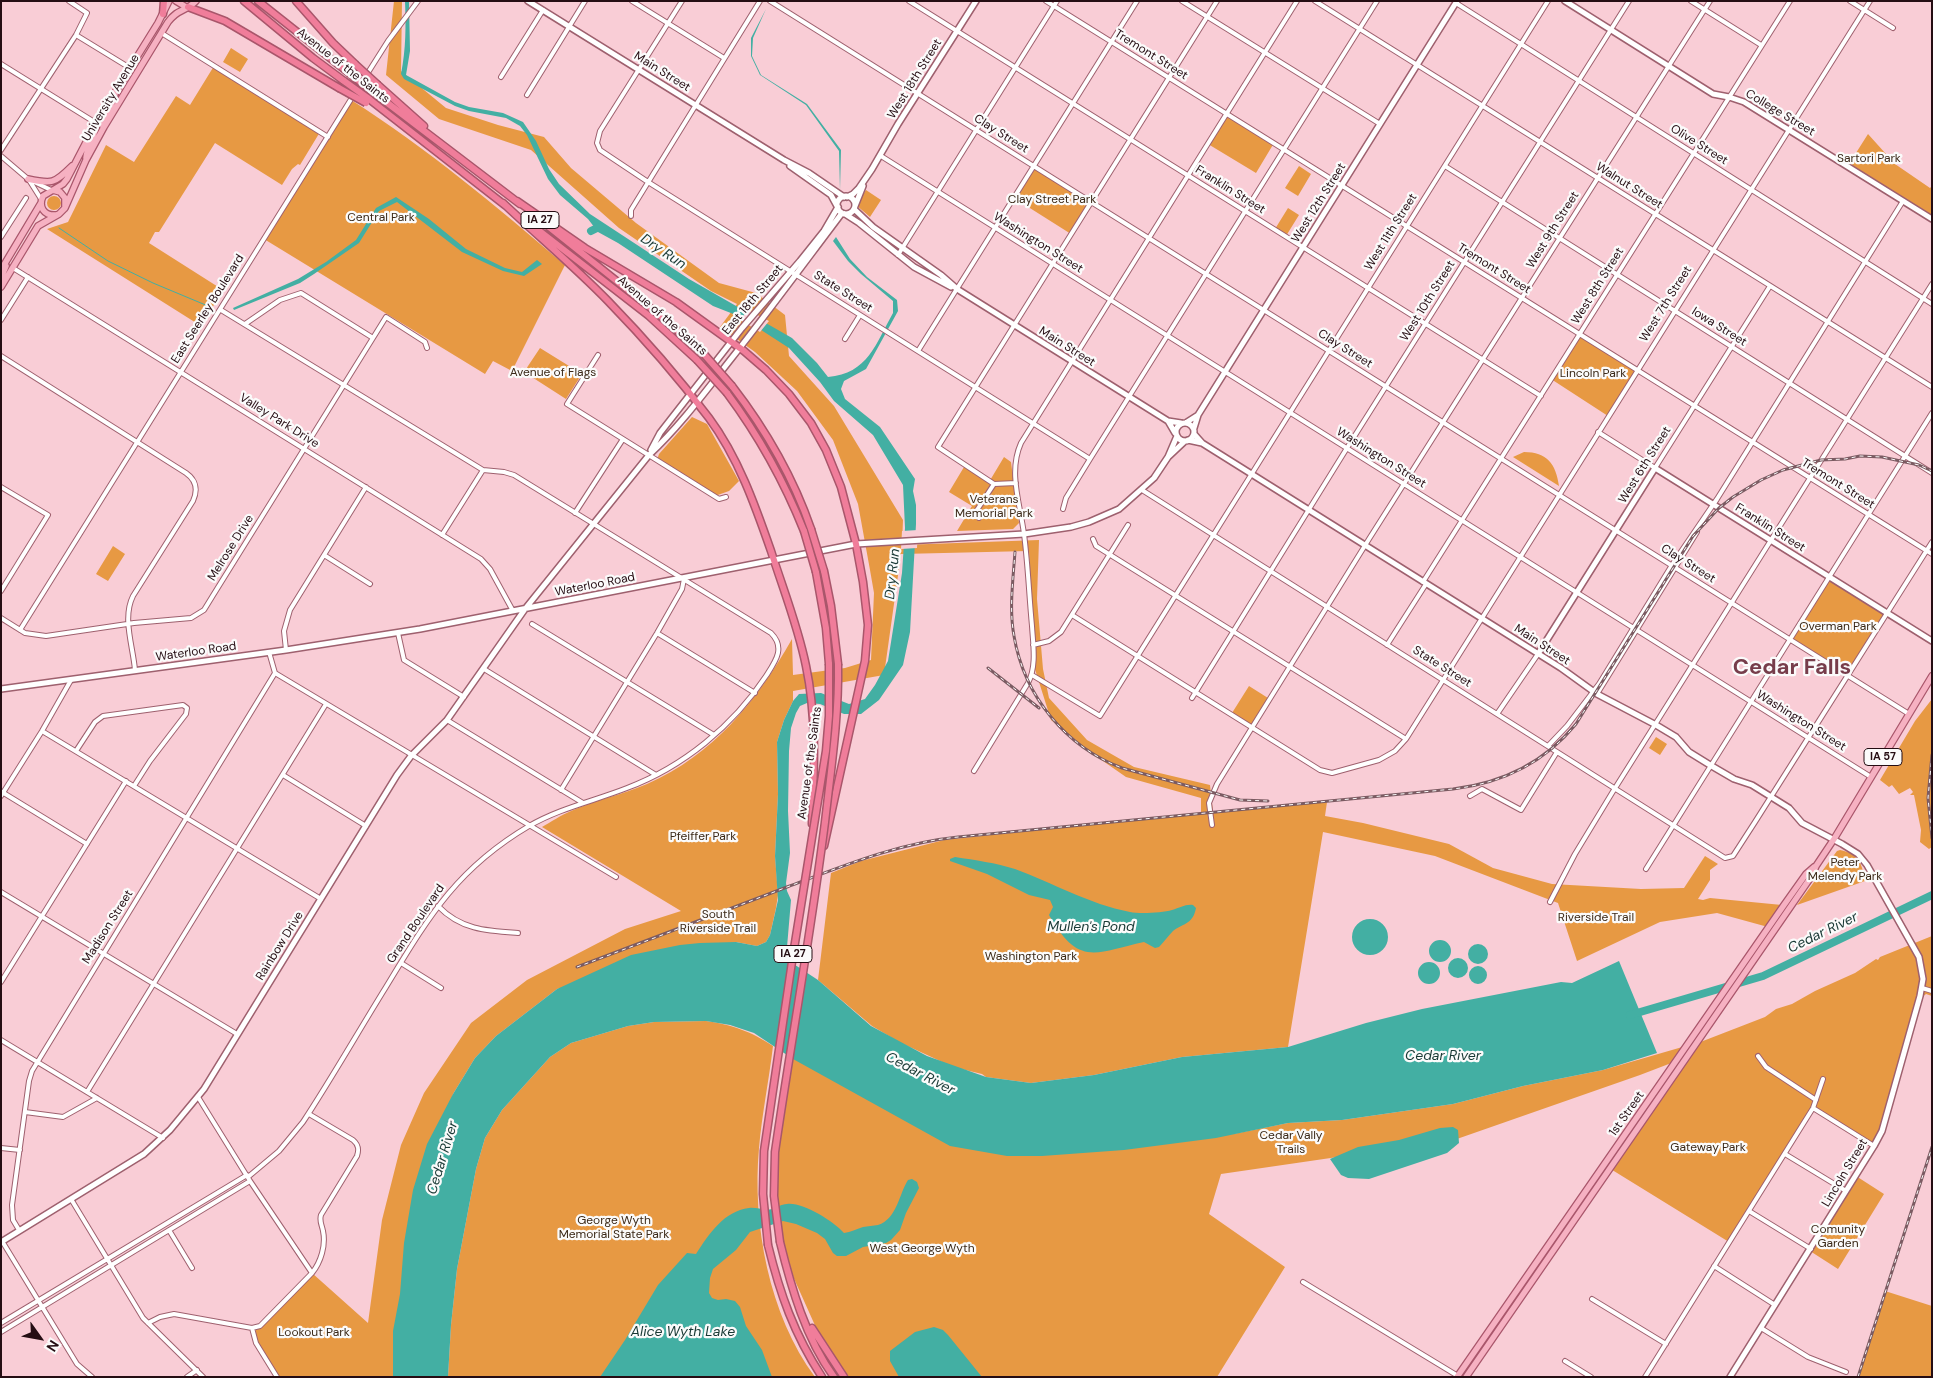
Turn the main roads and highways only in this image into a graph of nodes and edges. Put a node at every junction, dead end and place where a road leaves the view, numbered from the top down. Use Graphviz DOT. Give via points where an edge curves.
graph roads {
  1 [pos="164,1"];
  2 [pos="169,1"];
  3 [pos="176,1"];
  4 [pos="196,1"];
  5 [pos="244,1"];
  6 [pos="258,1"];
  7 [pos="296,1"];
  8 [pos="528,1"];
  9 [pos="976,1"];
  10 [pos="1564,1"];
  11 [pos="1456,2"];
  12 [pos="187,7"];
  13 [pos="163,14"];
  14 [pos="115,92"];
  15 [pos="368,101"];
  16 [pos="96,123"];
  17 [pos="104,128"];
  18 [pos="449,149"];
  19 [pos="86,160"];
  20 [pos="784,160"];
  21 [pos="75,163"];
  22 [pos="872,169"];
  23 [pos="28,179"];
  24 [pos="52,190"];
  25 [pos="845,197"];
  26 [pos="41,201"];
  27 [pos="517,201"];
  28 [pos="503,204"];
  29 [pos="838,207"];
  30 [pos="65,208"];
  31 [pos="854,208"];
  32 [pos="844,214"];
  33 [pos="56,215"];
  34 [pos="1932,219"];
  35 [pos="3,265"];
  36 [pos="793,273"];
  37 [pos="1,278"];
  38 [pos="1,287"];
  39 [pos="956,289"];
  40 [pos="731,342"];
  41 [pos="740,348"];
  42 [pos="690,394"];
  43 [pos="696,403"];
  44 [pos="1198,415"];
  45 [pos="1168,420"];
  46 [pos="1184,423"];
  47 [pos="1194,431"];
  48 [pos="1176,435"];
  49 [pos="1186,441"];
  50 [pos="1202,443"];
  51 [pos="649,455"];
  52 [pos="1168,457"];
  53 [pos="1655,468"];
  54 [pos="856,544"];
  55 [pos="773,559"];
  56 [pos="525,609"];
  57 [pos="1932,641"];
  58 [pos="1538,654"];
  59 [pos="1932,676"];
  60 [pos="1,690"];
  61 [pos="812,834"];
  62 [pos="1834,839"];
  63 [pos="819,872"];
  64 [pos="1787,906"];
  65 [pos="1920,961"];
  66 [pos="2,1241"];
  67 [pos="798,1306"];
  68 [pos="1458,1376"];
  69 [pos="822,1377"];
  70 [pos="834,1377"];
  71 [pos="844,1377"];
  72 [pos="1466,1377"];
  73 [pos="1730,1377"];
  1 -- 13 [label="highway"];
  2 -- 13 [label="main road, University Avenue"];
  3 -- 12 [label="main road"];
  4 -- 12 [label="main road, University Avenue"];
  5 -- 15 [label="highway, Avenue of the Saints, bridge"];
  6 -- 18 [label="highway, Avenue of the Saints / IA 27, bridge"];
  7 -- 18 [label="highway, bridge" via="333,43"];
  8 -- 20 [label="main road, Main Street"];
  9 -- 22 [label="main road, West 18th Street"];
  10 -- 34 [label="main road, College Street" via="1713,94 1744,102"];
  11 -- 44 [label="main road, West 12th Street"];
  12 -- 15 [label="highway, bridge" via="225,21 339,88"];
  12 -- 17 [label="main road, University Avenue" via="174,14"];
  13 -- 14 [label="main road, University Avenue"];
  14 -- 16 [label="main road, University Avenue"];
  14 -- 17 [label="main road" via="114,102 103,120"];
  15 -- 28 [label="highway, Avenue of the Saints / IA 27"];
  16 -- 19 [label="main road" via="96,133 86,150"];
  16 -- 21 [label="main road, University Avenue"];
  17 -- 19 [label="main road, University Avenue"];
  18 -- 27 [label="highway, Avenue of the Saints / IA 27"];
  19 -- 30 [label="main road, University Avenue"];
  20 -- 25 [label="main road, Main Street"];
  20 -- 29 [label="main road, Main Street" via="831,195"];
  21 -- 23 [label="main road" via="59,179 47,183"];
  21 -- 24 [label="main road, University Avenue" via="67,179"];
  22 -- 25 [label="main road, West 18th Street" via="854,194"];
  22 -- 31 [label="main road, West 18th Street"];
  24 -- 26 [label="main road"];
  24 -- 30 [label="main road" via="65,198"];
  25 -- 29 [label="main road" via="839,200"];
  25 -- 31 [label="main road" via="852,199"];
  26 -- 33 [label="main road" via="45,213"];
  26 -- 35 [label="main road"];
  27 -- 40 [label="highway" via="585,248 676,302"];
  27 -- 63 [label="highway, Avenue of the Saints / IA 27, bridge" via="703,353 756,418 796,489 824,571 838,664 838,717"];
  28 -- 42 [label="highway" via="607,300"];
  28 -- 61 [label="highway, Avenue of the Saints / IA 27, bridge" via="648,316 698,360 750,424 788,493 816,572 829,664 828,735"];
  29 -- 32 [label="main road"];
  29 -- 36 [label="main road, East 18th Street"];
  30 -- 33 [label="main road"];
  31 -- 32 [label="main road"];
  31 -- 39 [label="main road, Main Street" via="873,227"];
  32 -- 36 [label="main road, East 18th Street"];
  32 -- 39 [label="main road, Main Street" via="898,255"];
  33 -- 38 [label="main road" via="38,226"];
  35 -- 37 [label="main road" via="5,272"];
  36 -- 40 [label="main road, East 18th Street"];
  36 -- 41 [label="main road, East 18th Street" via="781,296"];
  39 -- 45 [label="main road, Main Street"];
  40 -- 41 [label="highway"];
  40 -- 42 [label="main road, East 18th Street"];
  41 -- 43 [label="main road, East 18th Street"];
  41 -- 54 [label="highway" via="789,394 818,436 841,487"];
  42 -- 43 [label="highway"];
  42 -- 51 [label="main road, East 18th Street" via="660,433"];
  43 -- 51 [label="main road, East 18th Street"];
  43 -- 55 [label="highway" via="734,460"];
  44 -- 46 [label="main road, West 12th Street"];
  44 -- 47 [label="main road, West 12th Street"];
  45 -- 46 [label="main road, Main Street"];
  45 -- 48 [label="main road, Main Street"];
  46 -- 47 [label="main road, Main Street"];
  46 -- 48 [label="main road, Waterloo Road" via="1176,428"];
  47 -- 49 [label="main road, Waterloo Road"];
  47 -- 50 [label="main road, Main Street"];
  48 -- 49 [label="main road, Main Street"];
  48 -- 52 [label="main road, Waterloo Road"];
  49 -- 50 [label="main road, Main Street"];
  49 -- 52 [label="main road, Waterloo Road"];
  50 -- 58 [label="main road, Main Street"];
  51 -- 56 [label="main road, East 18th Street"];
  52 -- 54 [label="main road, Waterloo Road" via="1165,465 1142,490 1119,509 1089,522 1024,534"];
  53 -- 57 [label="main road, Franklin Street"];
  53 -- 58 [label="main road, West 6th Street"];
  54 -- 55 [label="main road, Waterloo Road"];
  54 -- 63 [label="highway, bridge" via="868,625 865,661"];
  55 -- 56 [label="main road, Waterloo Road"];
  55 -- 61 [label="highway, bridge" via="792,610 811,695 815,751"];
  56 -- 60 [label="main road, Waterloo Road" via="398,633"];
  56 -- 66 [label="main road, Rainbow Drive" via="447,720 397,775 198,1097 163,1138 134,1161"];
  58 -- 62 [label="main road, Main Street" via="1595,693 1676,737 1689,752 1734,779 1752,785 1789,808 1802,822"];
  59 -- 62 [label="main road, IA 57"];
  61 -- 69 [label="highway, Avenue of the Saints / IA 27, bridge" via="764,1151 763,1194 768,1244 779,1287 790,1320"];
  62 -- 64 [label="main road, 1st Street" via="1816,866 1806,874"];
  62 -- 65 [label="main road, Main Street" via="1858,854 1867,865"];
  63 -- 67 [label="highway, Avenue of the Saints / IA 27, bridge" via="775,1152 775,1206 780,1242"];
  64 -- 68 [label="main road, 1st Street"];
  64 -- 72 [label="main road, 1st Street"];
  65 -- 73 [label="main road, Lincoln Street" via="1922,988 1882,1131"];
  67 -- 70 [label="highway, Avenue of the Saints / IA 27"];
  67 -- 71 [label="highway"];
}
